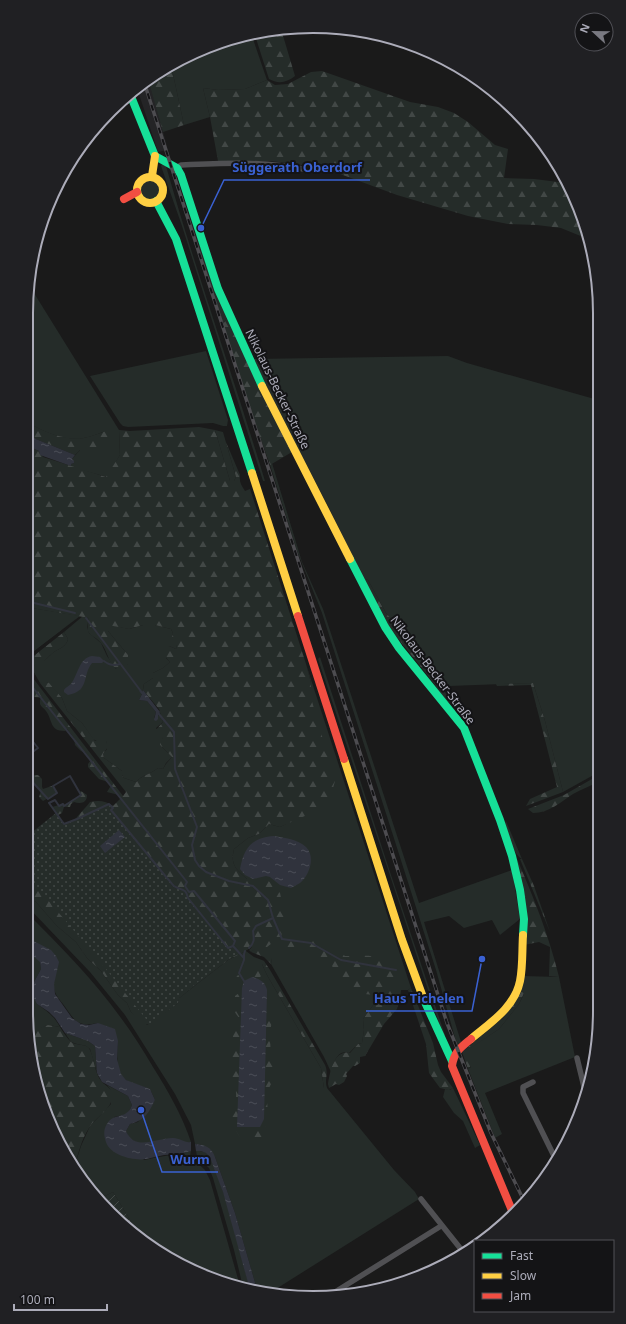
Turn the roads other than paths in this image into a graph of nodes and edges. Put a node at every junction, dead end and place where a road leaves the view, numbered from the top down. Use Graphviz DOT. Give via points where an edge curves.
graph roads {
  1 [pos="132,99"];
  2 [pos="158,158"];
  3 [pos="177,168"];
  4 [pos="303,169"];
  5 [pos="152,176"];
  6 [pos="137,192"];
  7 [pos="124,199"];
  8 [pos="156,202"];
  9 [pos="577,1058"];
  10 [pos="452,1061"];
  11 [pos="533,1082"];
  12 [pos="583,1083"];
  13 [pos="553,1154"];
  14 [pos="421,1198"];
  15 [pos="511,1209"];
  16 [pos="442,1226"];
  17 [pos="461,1249"];
  18 [pos="339,1290"];
  1 -- 2 [label="main road"];
  2 -- 3 [label="main road"];
  2 -- 5 [label="main road"];
  3 -- 4 [label="street" via="180,165 238,162"];
  3 -- 10 [label="main road, Nikolaus-Becker-Straße" via="182,175 218,289 249,359 385,627 464,728 512,856 524,919 520,981 505,1010 458,1050"];
  5 -- 6 [label="main road" via="140,180"];
  5 -- 8 [label="main road" via="163,186 160,199"];
  6 -- 7 [label="main road"];
  6 -- 8 [label="main road" via="143,201"];
  8 -- 10 [label="main road" via="176,239 192,286 402,940 422,996"];
  9 -- 12 [label="street"];
  10 -- 15 [label="main road"];
  11 -- 13 [label="street" via="523,1087 523,1094"];
  14 -- 16 [label="street"];
  16 -- 17 [label="street"];
  16 -- 18 [label="street"];
}
